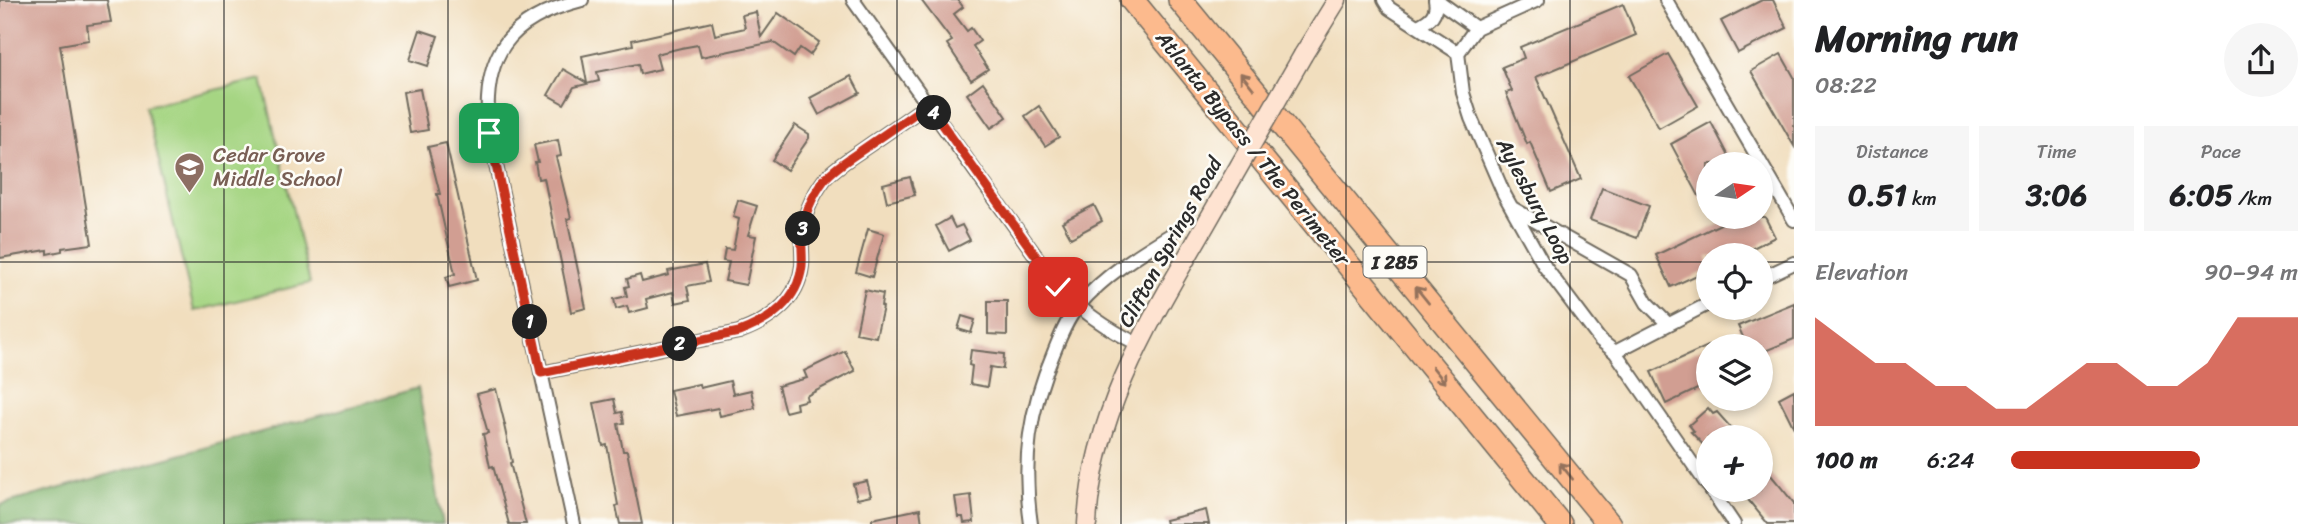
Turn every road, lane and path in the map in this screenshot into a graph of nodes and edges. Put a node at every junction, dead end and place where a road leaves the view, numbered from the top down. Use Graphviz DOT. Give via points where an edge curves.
graph roads {
  1 [pos="582,0"];
  2 [pos="852,0"];
  3 [pos="1132,0"];
  4 [pos="1180,0"];
  5 [pos="1337,0"];
  6 [pos="1384,0"];
  7 [pos="1436,0"];
  8 [pos="1538,0"];
  9 [pos="1666,0"];
  10 [pos="1418,26"];
  11 [pos="1476,28"];
  12 [pos="1458,53"];
  13 [pos="928,104"];
  14 [pos="1512,208"];
  15 [pos="1794,220"];
  16 [pos="1172,234"];
  17 [pos="1794,263"];
  18 [pos="1773,273"];
  19 [pos="1077,307"];
  20 [pos="1696,310"];
  21 [pos="1668,324"];
  22 [pos="1138,344"];
  23 [pos="1615,352"];
  24 [pos="541,373"];
  25 [pos="1696,469"];
  26 [pos="1719,502"];
  27 [pos="574,524"];
  28 [pos="1031,524"];
  29 [pos="1087,524"];
  30 [pos="1560,524"];
  31 [pos="1609,524"];
  32 [pos="1734,524"];
  1 -- 24 [label="street" via="537,15 516,30 499,53 486,106"];
  2 -- 13 [label="street"];
  3 -- 30 [label="highway, Atlanta Bypass / The Perimeter / I 285, one-way"];
  31 -- 4 [label="highway, Atlanta Bypass / The Perimeter / I 285, one-way"];
  5 -- 22 [label="street, Clifton Springs Road, bridge"];
  6 -- 10 [label="street" via="1388,8"];
  7 -- 10 [label="street" via="1433,16"];
  7 -- 11 [label="street"];
  8 -- 11 [label="street"];
  9 -- 15 [label="street"];
  10 -- 12 [label="street"];
  11 -- 12 [label="street"];
  12 -- 14 [label="street, Aylesbury Loop" via="1471,118"];
  13 -- 19 [label="street"];
  13 -- 24 [label="street" via="825,179 806,215 799,280 787,303 772,316 739,332"];
  14 -- 21 [label="street" via="1630,275 1647,303"];
  14 -- 23 [label="street, Aylesbury Loop" via="1545,267 1600,340"];
  16 -- 19 [label="street" via="1107,278"];
  17 -- 18 [label="street"];
  19 -- 22 [label="street"];
  19 -- 28 [label="street" via="1040,385 1032,419 1026,463"];
  20 -- 21 [label="street"];
  21 -- 23 [label="street"];
  22 -- 29 [label="street, Clifton Springs Road" via="1100,444"];
  23 -- 25 [label="street, Aylesbury Loop"];
  24 -- 27 [label="street"];
  26 -- 32 [label="street, Aylesbury Loop"];
}
